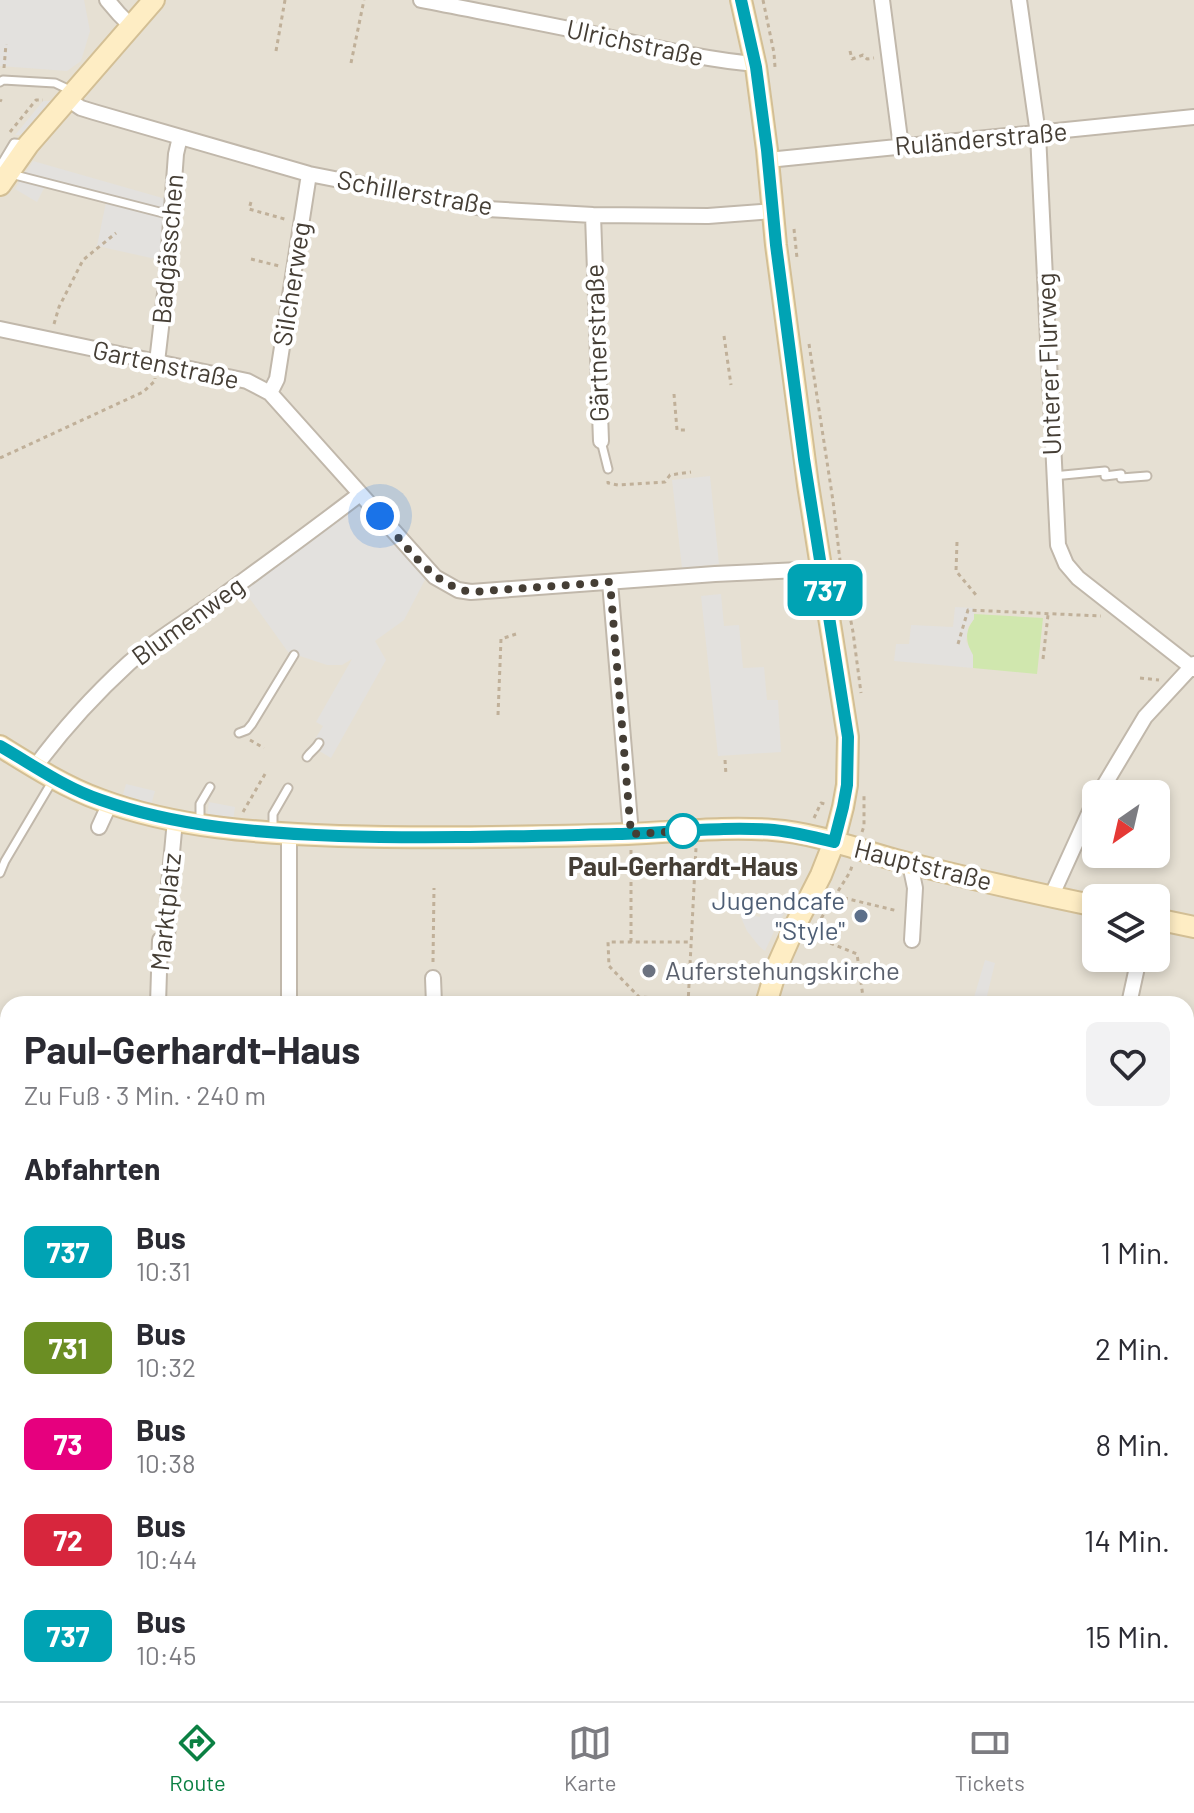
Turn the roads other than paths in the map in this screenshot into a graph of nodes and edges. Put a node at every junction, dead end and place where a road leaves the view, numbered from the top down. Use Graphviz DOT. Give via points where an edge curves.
graph roads {
  1 [pos="107,0"];
  2 [pos="154,0"];
  3 [pos="421,0"];
  4 [pos="741,0"];
  5 [pos="882,0"];
  6 [pos="1019,0"];
  7 [pos="132,27"];
  8 [pos="756,64"];
  9 [pos="2,81"];
  10 [pos="64,98"];
  11 [pos="1194,117"];
  12 [pos="1038,134"];
  13 [pos="180,137"];
  14 [pos="901,147"];
  15 [pos="768,160"];
  16 [pos="309,174"];
  17 [pos="4,180"];
  18 [pos="773,211"];
  19 [pos="171,215"];
  20 [pos="593,215"];
  21 [pos="0,329"];
  22 [pos="157,362"];
  23 [pos="270,393"];
  24 [pos="601,441"];
  25 [pos="608,469"];
  26 [pos="1053,476"];
  27 [pos="1147,476"];
  28 [pos="360,494"];
  29 [pos="821,569"];
  30 [pos="610,582"];
  31 [pos="294,655"];
  32 [pos="1193,667"];
  33 [pos="239,733"];
  34 [pos="319,743"];
  35 [pos="0,746"];
  36 [pos="307,757"];
  37 [pos="35,767"];
  38 [pos="54,778"];
  39 [pos="1107,780"];
  40 [pos="210,787"];
  41 [pos="288,788"];
  42 [pos="110,803"];
  43 [pos="175,820"];
  44 [pos="200,825"];
  45 [pos="99,827"];
  46 [pos="1082,829"];
  47 [pos="281,834"];
  48 [pos="631,834"];
  49 [pos="834,842"];
  50 [pos="910,864"];
  51 [pos="0,873"];
  52 [pos="1051,897"];
  53 [pos="1082,903"];
  54 [pos="1170,922"];
  55 [pos="1194,927"];
  56 [pos="912,940"];
  57 [pos="1136,972"];
  58 [pos="433,978"];
  59 [pos="158,996"];
  60 [pos="289,996"];
  61 [pos="434,996"];
  62 [pos="768,996"];
  63 [pos="1131,996"];
  1 -- 7 [label="street"];
  2 -- 7 [label="main road"];
  3 -- 8 [label="street, Ulrichstraße" via="691,56"];
  4 -- 8 [label="main road"];
  5 -- 14 [label="street"];
  6 -- 12 [label="street, Unterer Flurweg"];
  7 -- 10 [label="main road"];
  8 -- 15 [label="main road"];
  9 -- 10 [label="lane" via="55,83 66,87"];
  10 -- 13 [label="street, Schillerstraße" via="81,108"];
  10 -- 17 [label="main road"];
  11 -- 12 [label="street, Ruländerstraße"];
  12 -- 14 [label="street, Ruländerstraße"];
  12 -- 26 [label="street, Unterer Flurweg"];
  13 -- 16 [label="street, Schillerstraße"];
  13 -- 19 [label="street, Badgässchen"];
  14 -- 15 [label="street, Ruländerstraße"];
  15 -- 18 [label="main road"];
  16 -- 20 [label="street, Schillerstraße" via="487,209"];
  16 -- 23 [label="street, Silcherweg" via="277,379"];
  17 -- 19 [label="lane"];
  18 -- 20 [label="street, Schillerstraße"];
  18 -- 29 [label="main road"];
  19 -- 22 [label="street, Badgässchen"];
  20 -- 24 [label="street, Gärtnerstraße"];
  21 -- 22 [label="street, Gartenstraße"];
  22 -- 23 [label="street, Gartenstraße" via="247,381"];
  23 -- 28 [label="street, Gartenstraße"];
  24 -- 25 [label="lane, Gärtnerstraße"];
  26 -- 27 [label="lane" via="1105,471 1105,476 1121,478"];
  26 -- 32 [label="street, Unterer Flurweg" via="1058,545 1066,564"];
  28 -- 30 [label="street, Gartenstraße" via="435,577 458,590"];
  28 -- 37 [label="street, Blumenweg" via="130,662 80,711"];
  29 -- 30 [label="street, Gartenstraße"];
  29 -- 49 [label="main road" via="848,737 847,785"];
  30 -- 48 [label="street"];
  31 -- 33 [label="lane" via="252,724"];
  32 -- 39 [label="street" via="1145,717"];
  34 -- 36 [label="lane"];
  35 -- 37 [label="main road, Hauptstraße"];
  37 -- 38 [label="main road, Hauptstraße"];
  38 -- 42 [label="main road, Hauptstraße"];
  38 -- 51 [label="lane"];
  40 -- 44 [label="lane" via="200,804"];
  41 -- 47 [label="lane" via="273,814"];
  42 -- 43 [label="main road, Hauptstraße"];
  42 -- 45 [label="street"];
  43 -- 44 [label="main road, Hauptstraße"];
  43 -- 59 [label="street, Marktplatz"];
  44 -- 47 [label="main road, Hauptstraße"];
  46 -- 52 [label="street"];
  47 -- 48 [label="main road, Hauptstraße"];
  47 -- 60 [label="street"];
  48 -- 49 [label="main road, Hauptstraße" via="776,830"];
  49 -- 50 [label="main road, Hauptstraße"];
  49 -- 62 [label="main road"];
  50 -- 52 [label="main road, Hauptstraße"];
  50 -- 56 [label="street" via="915,888"];
  52 -- 53 [label="main road, Hauptstraße"];
  54 -- 55 [label="main road"];
  57 -- 63 [label="street"];
  58 -- 61 [label="street"];
}
